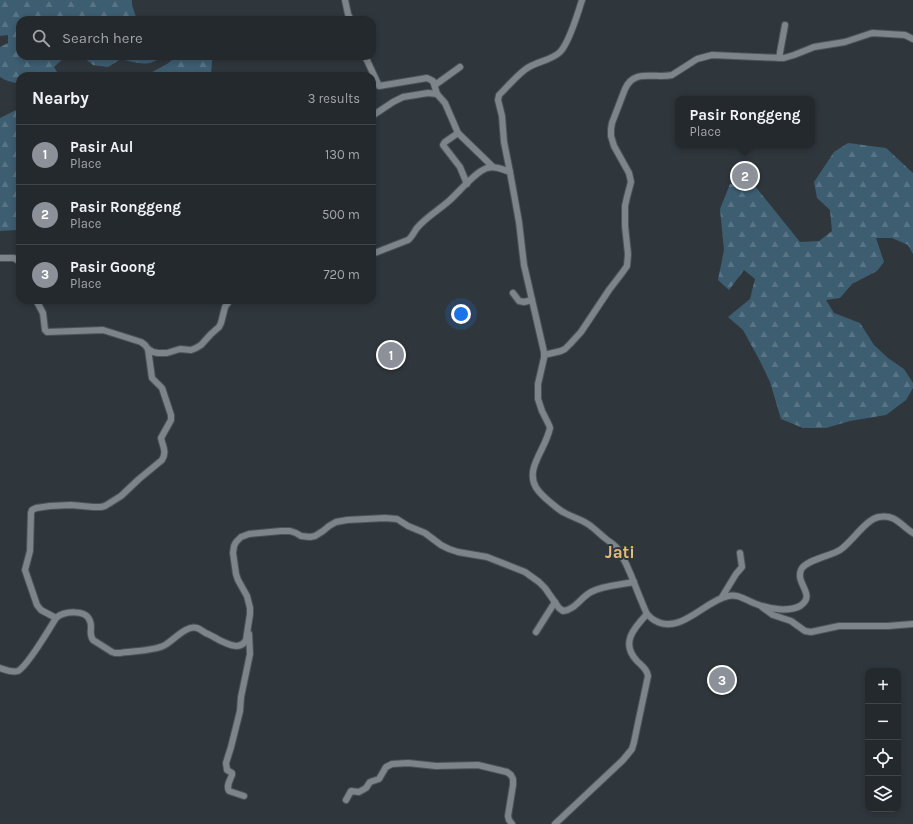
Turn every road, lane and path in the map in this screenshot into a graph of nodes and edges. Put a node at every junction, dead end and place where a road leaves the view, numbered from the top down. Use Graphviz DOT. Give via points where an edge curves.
graph roads {
  1 [pos="345,0"];
  2 [pos="582,0"];
  3 [pos="349,16"];
  4 [pos="786,25"];
  5 [pos="913,39"];
  6 [pos="779,58"];
  7 [pos="367,60"];
  8 [pos="460,67"];
  9 [pos="372,72"];
  10 [pos="376,80"];
  11 [pos="435,85"];
  12 [pos="437,94"];
  13 [pos="376,113"];
  14 [pos="458,133"];
  15 [pos="493,167"];
  16 [pos="510,172"];
  17 [pos="467,184"];
  18 [pos="376,252"];
  19 [pos="0,258"];
  20 [pos="16,259"];
  21 [pos="513,293"];
  22 [pos="532,300"];
  23 [pos="38,304"];
  24 [pos="227,304"];
  25 [pos="148,349"];
  26 [pos="544,355"];
  27 [pos="913,533"];
  28 [pos="740,553"];
  29 [pos="634,582"];
  30 [pos="722,597"];
  31 [pos="555,602"];
  32 [pos="759,605"];
  33 [pos="648,614"];
  34 [pos="56,618"];
  35 [pos="913,624"];
  36 [pos="248,629"];
  37 [pos="536,632"];
  38 [pos="0,668"];
  39 [pos="244,796"];
  40 [pos="346,800"];
  41 [pos="512,824"];
  42 [pos="555,824"];
  1 -- 3 [label="street"];
  2 -- 16 [label="street" via="561,51 526,69 498,97"];
  4 -- 6 [label="street"];
  5 -- 6 [label="street" via="905,35 872,33"];
  6 -- 26 [label="street" via="712,55 697,59 672,75 640,76 626,86 611,132 614,146 631,179 625,212 627,266 581,332 561,351"];
  7 -- 9 [label="street"];
  8 -- 11 [label="street"];
  10 -- 11 [label="street" via="379,86 424,78 432,80"];
  11 -- 12 [label="street"];
  12 -- 13 [label="street" via="404,97"];
  12 -- 14 [label="street" via="445,103"];
  14 -- 15 [label="street"];
  14 -- 17 [label="street" via="443,145 460,167"];
  15 -- 16 [label="street"];
  15 -- 17 [label="street" via="486,168"];
  16 -- 22 [label="street"];
  17 -- 18 [label="street" via="422,224 411,238"];
  19 -- 20 [label="street"];
  21 -- 22 [label="street" via="519,301"];
  22 -- 26 [label="street"];
  23 -- 25 [label="street" via="47,332 108,331 140,342"];
  24 -- 25 [label="street" via="219,327 196,348 163,353"];
  25 -- 34 [label="street" via="152,378 162,388 172,415 161,438 165,452 162,460 121,496 105,506 50,506 32,510 30,551 25,570 37,605"];
  26 -- 29 [label="street" via="537,395 550,428 534,468 535,485 554,505 589,524 616,546"];
  27 -- 32 [label="street" via="897,520 876,517 843,548 802,568 800,577 807,596 803,603 797,607 784,609"];
  28 -- 30 [label="street" via="742,567"];
  29 -- 31 [label="street" via="595,590 567,610 562,610"];
  29 -- 33 [label="street"];
  30 -- 32 [label="street" via="738,596"];
  30 -- 33 [label="street" via="676,624 657,622"];
  31 -- 36 [label="street" via="545,588 525,572 487,557 458,552 397,519 347,520 336,522 310,537 281,531 249,534 236,542 233,553 236,574 250,608"];
  31 -- 37 [label="street"];
  32 -- 35 [label="street" via="773,615 791,621 808,632 839,626"];
  33 -- 42 [label="street" via="631,635 629,646 634,658 646,670 648,676 632,749"];
  34 -- 36 [label="street" via="77,612 83,614 91,622 91,638 115,653 161,647 179,634 194,628 230,645 240,646 247,637"];
  34 -- 38 [label="street" via="21,668 14,672"];
  36 -- 39 [label="street" via="250,654 240,711 226,763 227,770 232,773 228,790"];
  40 -- 41 [label="street" via="351,791 359,792 369,783 379,779 390,765 478,765 511,775 513,781 508,816"];
}
